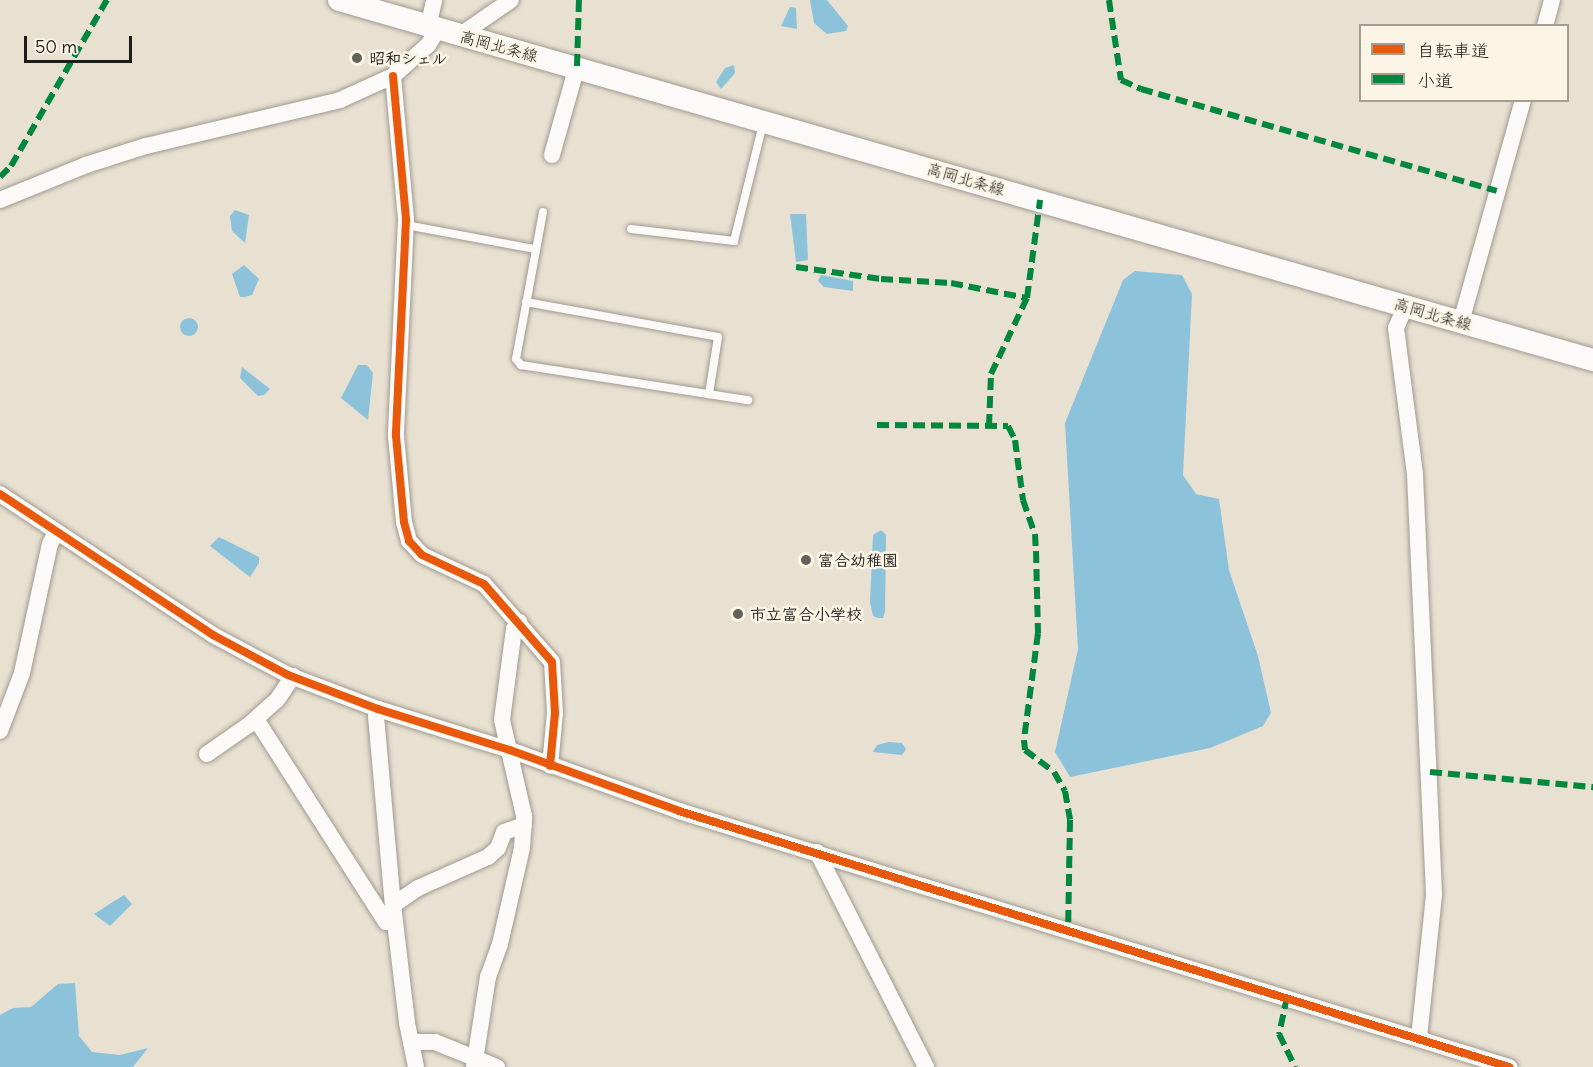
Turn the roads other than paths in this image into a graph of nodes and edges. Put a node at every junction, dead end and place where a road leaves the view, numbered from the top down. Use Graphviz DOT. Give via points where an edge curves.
graph roads {
  1 [pos="339,0"];
  2 [pos="434,0"];
  3 [pos="511,0"];
  4 [pos="1552,0"];
  5 [pos="1546,24"];
  6 [pos="442,31"];
  7 [pos="577,66"];
  8 [pos="393,76"];
  9 [pos="1522,102"];
  10 [pos="764,120"];
  11 [pos="552,155"];
  12 [pos="0,200"];
  13 [pos="543,212"];
  14 [pos="406,225"];
  15 [pos="631,229"];
  16 [pos="534,249"];
  17 [pos="526,302"];
  18 [pos="1405,307"];
  19 [pos="1461,322"];
  20 [pos="1593,360"];
  21 [pos="710,394"];
  22 [pos="748,400"];
  23 [pos="0,494"];
  24 [pos="56,531"];
  25 [pos="519,622"];
  26 [pos="293,676"];
  27 [pos="378,709"];
  28 [pos="256,719"];
  29 [pos="0,731"];
  30 [pos="507,749"];
  31 [pos="207,754"];
  32 [pos="550,765"];
  33 [pos="524,825"];
  34 [pos="817,852"];
  35 [pos="394,912"];
  36 [pos="1419,1037"];
  37 [pos="411,1042"];
  38 [pos="475,1063"];
  39 [pos="416,1067"];
  40 [pos="497,1067"];
  41 [pos="926,1067"];
  42 [pos="1509,1067"];
  1 -- 6 [label="main road, 高岡北条線"];
  2 -- 6 [label="street"];
  3 -- 6 [label="street"];
  4 -- 5 [label="street"];
  6 -- 7 [label="main road, 高岡北条線"];
  6 -- 8 [label="street"];
  7 -- 10 [label="main road, 高岡北条線"];
  7 -- 11 [label="street"];
  8 -- 12 [label="street" via="340,100 116,155"];
  8 -- 14 [label="street"];
  9 -- 19 [label="street"];
  10 -- 15 [label="lane" via="734,241"];
  10 -- 18 [label="main road, 高岡北条線"];
  13 -- 16 [label="lane"];
  14 -- 16 [label="lane"];
  14 -- 25 [label="street" via="396,436 409,541 422,555 484,584"];
  16 -- 17 [label="lane"];
  17 -- 21 [label="lane" via="718,337"];
  17 -- 21 [label="lane" via="516,359 521,365"];
  18 -- 19 [label="main road, 高岡北条線"];
  18 -- 36 [label="street" via="1396,328 1418,519 1434,895"];
  19 -- 20 [label="main road, 高岡北条線"];
  21 -- 22 [label="lane"];
  23 -- 24 [label="street"];
  24 -- 26 [label="street" via="213,635"];
  24 -- 29 [label="street" via="22,673"];
  25 -- 30 [label="street" via="514,628 502,694"];
  25 -- 32 [label="street" via="552,663 555,713"];
  26 -- 27 [label="street"];
  26 -- 28 [label="street"];
  27 -- 30 [label="street"];
  27 -- 35 [label="street"];
  28 -- 31 [label="street"];
  28 -- 35 [label="street" via="386,922"];
  30 -- 32 [label="street"];
  30 -- 33 [label="street"];
  32 -- 34 [label="street" via="679,811"];
  33 -- 35 [label="street" via="504,832 498,848 488,857 418,888"];
  33 -- 38 [label="street" via="500,944 488,977"];
  34 -- 36 [label="street"];
  34 -- 41 [label="street"];
  35 -- 37 [label="street"];
  36 -- 42 [label="street"];
  37 -- 38 [label="street" via="435,1042"];
  37 -- 39 [label="street"];
  38 -- 40 [label="street"];
}
